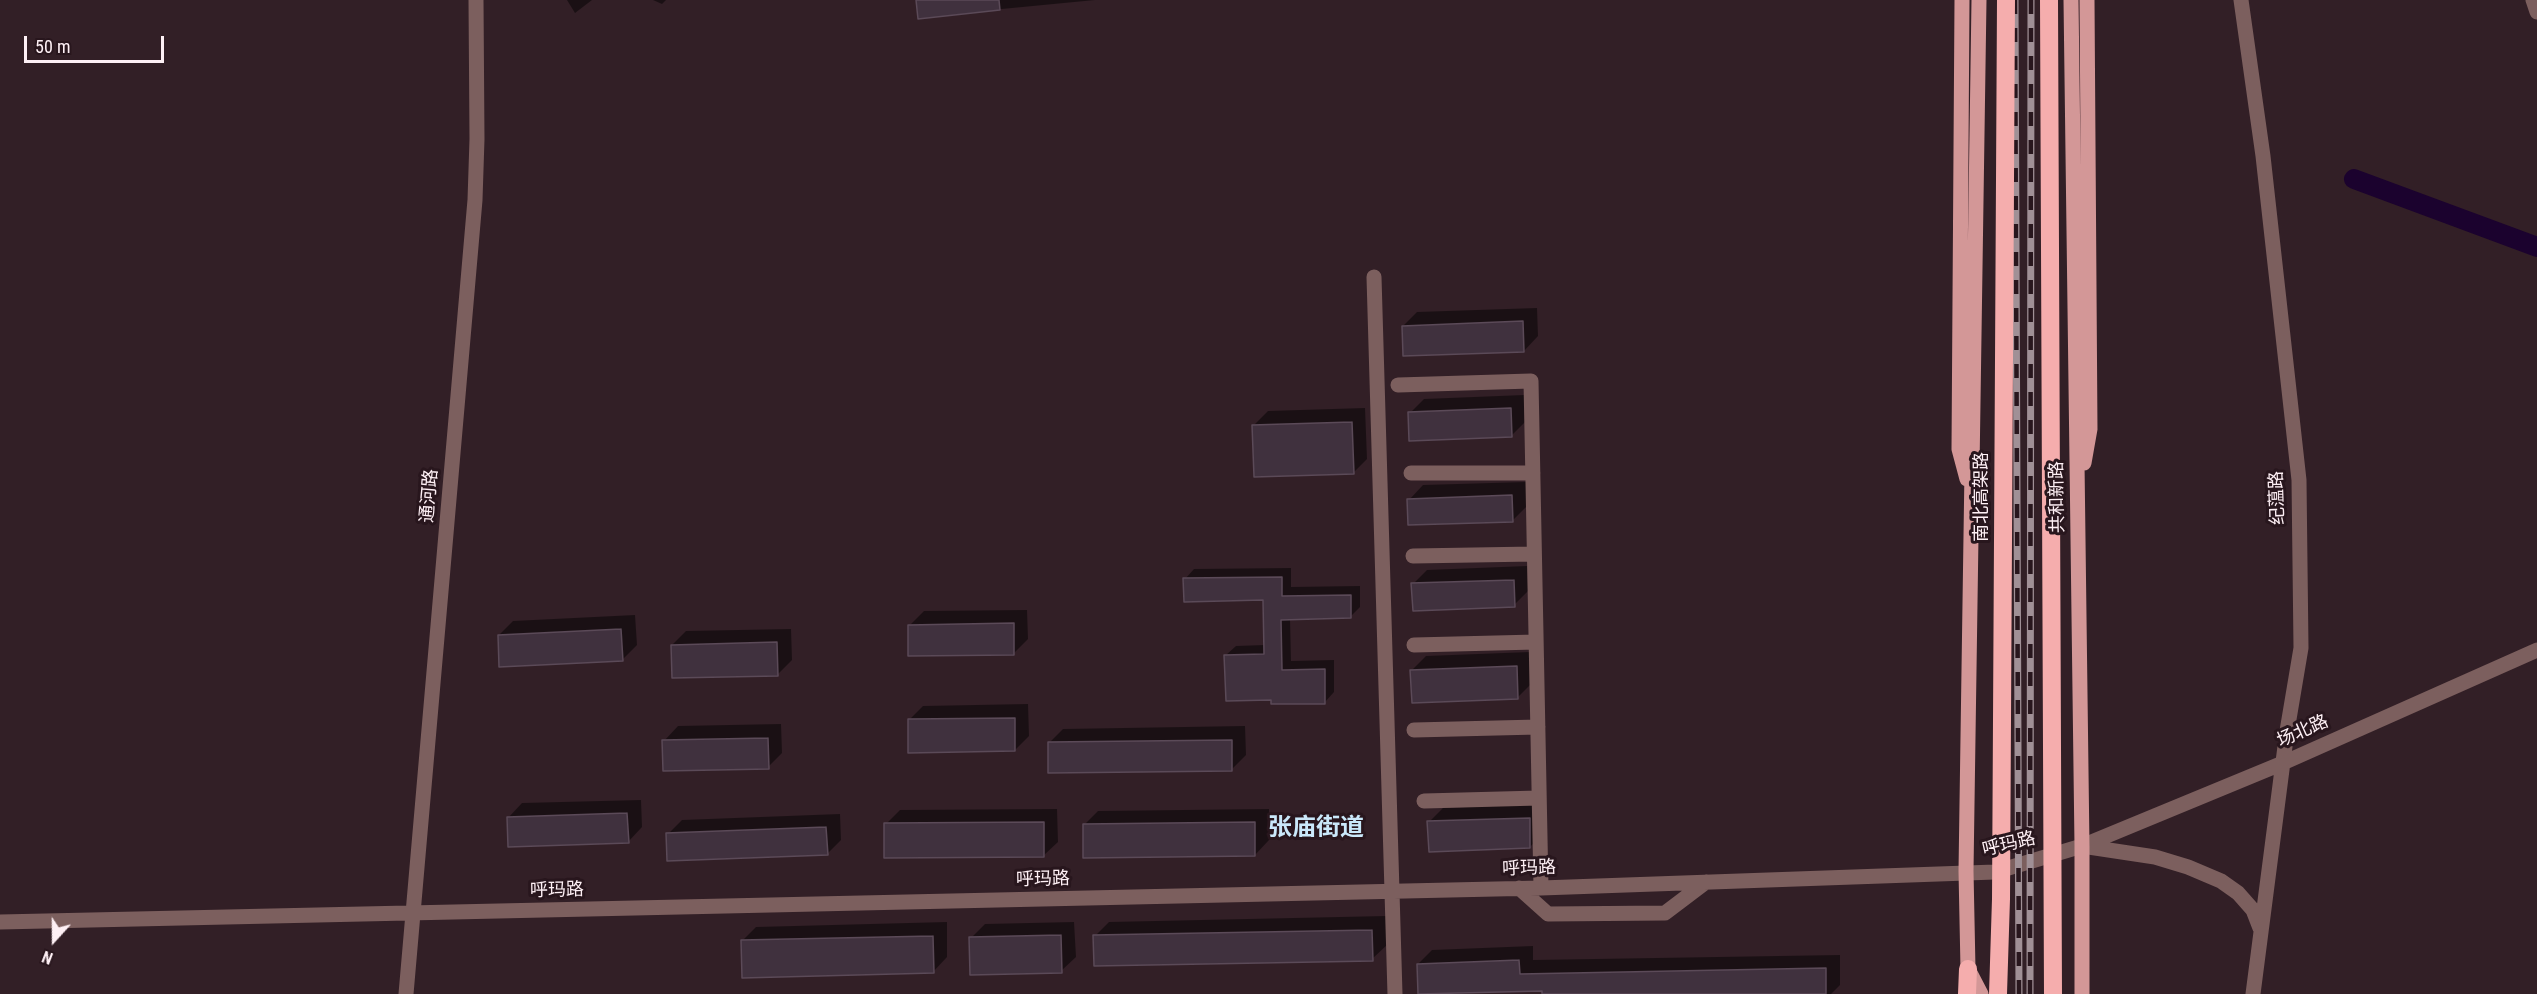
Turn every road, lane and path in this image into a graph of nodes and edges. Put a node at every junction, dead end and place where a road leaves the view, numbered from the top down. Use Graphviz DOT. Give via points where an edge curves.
graph roads {
  1 [pos="476,0"];
  2 [pos="1962,0"];
  3 [pos="1979,0"];
  4 [pos="2006,0"];
  5 [pos="2049,0"];
  6 [pos="2071,0"];
  7 [pos="2087,0"];
  8 [pos="2241,0"];
  9 [pos="2533,0"];
  10 [pos="2537,12"];
  11 [pos="1374,277"];
  12 [pos="1398,385"];
  13 [pos="1533,472"];
  14 [pos="1411,473"];
  15 [pos="1972,496"];
  16 [pos="2078,498"];
  17 [pos="1534,554"];
  18 [pos="1413,556"];
  19 [pos="1536,642"];
  20 [pos="1414,645"];
  21 [pos="2537,650"];
  22 [pos="1538,727"];
  23 [pos="1414,730"];
  24 [pos="2283,763"];
  25 [pos="1539,798"];
  26 [pos="1424,801"];
  27 [pos="2082,846"];
  28 [pos="1966,871"];
  29 [pos="1707,881"];
  30 [pos="1519,888"];
  31 [pos="1541,888"];
  32 [pos="1392,891"];
  33 [pos="414,914"];
  34 [pos="0,922"];
  35 [pos="2261,931"];
  36 [pos="1968,969"];
  37 [pos="406,994"];
  38 [pos="1395,994"];
  39 [pos="1966,994"];
  40 [pos="1981,994"];
  41 [pos="1998,994"];
  42 [pos="2053,994"];
  43 [pos="2082,994"];
  44 [pos="2253,994"];
  1 -- 33 [label="street, 通河路" via="475,200"];
  2 -- 15 [label="main road" via="1959,449"];
  3 -- 15 [label="main road"];
  4 -- 41 [label="highway, 南北高架路, bridge"];
  5 -- 42 [label="highway, bridge"];
  6 -- 16 [label="main road, 共和新路"];
  7 -- 16 [label="main road" via="2090,429"];
  8 -- 24 [label="street, 纪蕰路" via="2263,156 2299,480 2301,648"];
  9 -- 10 [label="street"];
  11 -- 32 [label="street"];
  12 -- 13 [label="street" via="1531,381"];
  13 -- 14 [label="street"];
  13 -- 17 [label="street"];
  15 -- 28 [label="main road"];
  16 -- 27 [label="main road, 共和新路"];
  17 -- 18 [label="street"];
  17 -- 19 [label="street"];
  19 -- 20 [label="street"];
  19 -- 22 [label="street"];
  21 -- 24 [label="street, 场北路"];
  22 -- 23 [label="street"];
  22 -- 25 [label="street"];
  24 -- 27 [label="street, 场北路"];
  24 -- 35 [label="street, 纪蕰路"];
  25 -- 26 [label="street"];
  25 -- 31 [label="street"];
  27 -- 28 [label="street, 呼玛路" via="1995,872"];
  27 -- 35 [label="street" via="2155,857 2222,881 2253,910"];
  27 -- 43 [label="main road, 共和新路"];
  28 -- 29 [label="street, 呼玛路"];
  28 -- 36 [label="main road"];
  29 -- 30 [label="street" via="1665,913 1548,914"];
  29 -- 31 [label="street, 呼玛路"];
  30 -- 31 [label="street, 呼玛路"];
  30 -- 32 [label="street, 呼玛路"];
  32 -- 33 [label="street, 呼玛路"];
  32 -- 38 [label="street"];
  33 -- 34 [label="street, 呼玛路"];
  33 -- 37 [label="street, 通河路"];
  35 -- 44 [label="street, 纪蕰路"];
  36 -- 39 [label="highway"];
  36 -- 40 [label="main road"];
}
